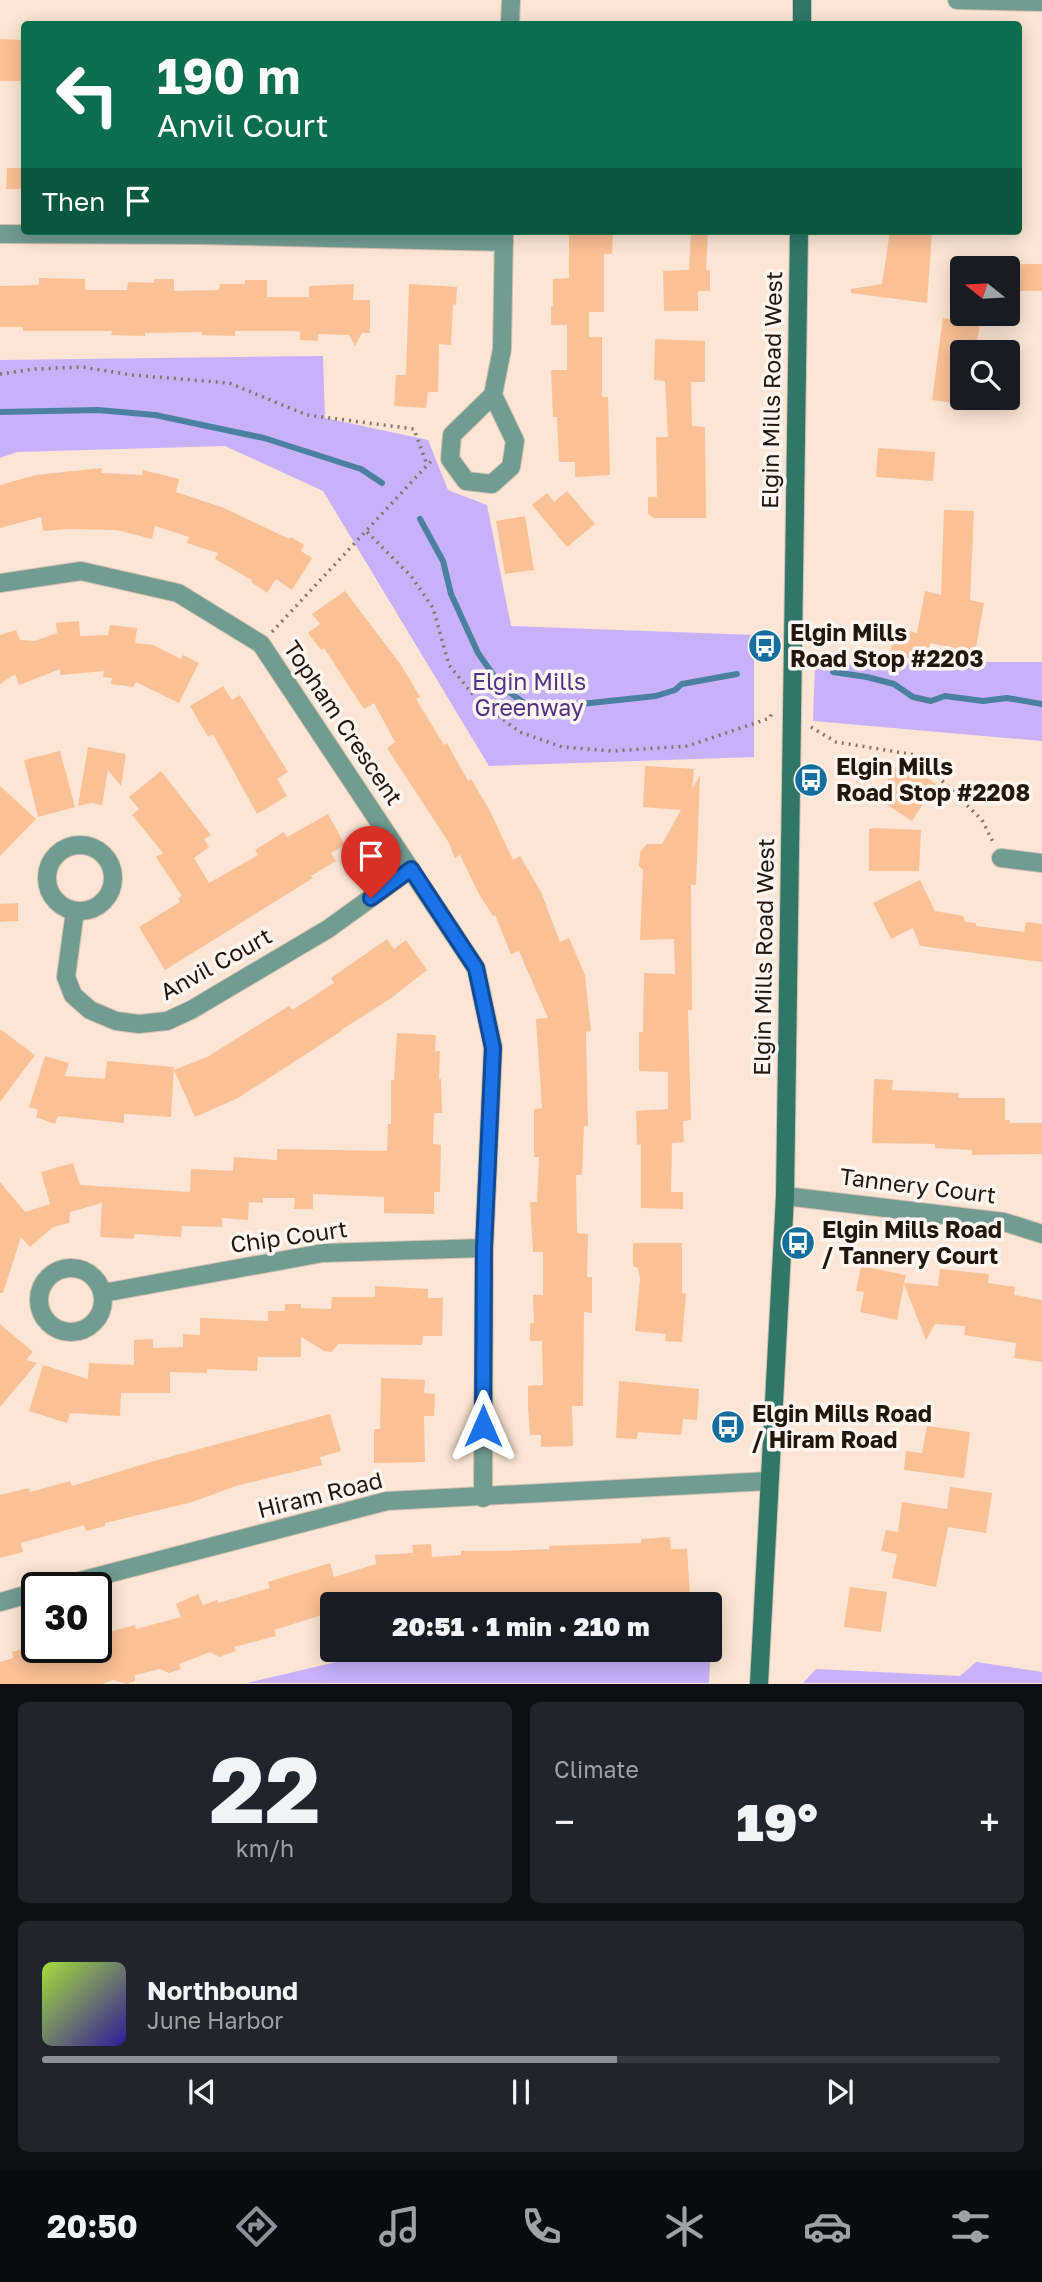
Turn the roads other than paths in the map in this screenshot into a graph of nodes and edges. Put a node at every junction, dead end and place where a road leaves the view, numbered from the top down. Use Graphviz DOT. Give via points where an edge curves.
graph roads {
  1 [pos="511,0"];
  2 [pos="802,0"];
  3 [pos="957,0"];
  4 [pos="1042,2"];
  5 [pos="510,21"];
  6 [pos="802,21"];
  7 [pos="0,234"];
  8 [pos="21,234"];
  9 [pos="199,235"];
  10 [pos="799,235"];
  11 [pos="504,237"];
  12 [pos="494,395"];
  13 [pos="0,583"];
  14 [pos="1001,858"];
  15 [pos="1042,863"];
  16 [pos="411,869"];
  17 [pos="75,911"];
  18 [pos="785,1196"];
  19 [pos="1042,1234"];
  20 [pos="484,1248"];
  21 [pos="103,1293"];
  22 [pos="768,1481"];
  23 [pos="483,1498"];
  24 [pos="112,1573"];
  25 [pos="21,1596"];
  26 [pos="0,1602"];
  27 [pos="759,1684"];
  1 -- 5 [label="street"];
  2 -- 6 [label="main road"];
  3 -- 4 [label="street"];
  7 -- 8 [label="street"];
  9 -- 11 [label="street"];
  10 -- 18 [label="main road, Elgin Mills Road West"];
  11 -- 12 [label="street" via="502,349"];
  12 -- 12 [label="street" via="515,441 511,467 492,484 466,481 450,459 452,435"];
  13 -- 16 [label="street, Topham Crescent" via="81,570 178,593 261,644"];
  14 -- 15 [label="street"];
  16 -- 17 [label="street, Anvil Court" via="328,929 167,1021 116,1021 90,1010 73,995 66,977"];
  16 -- 20 [label="street, Topham Crescent" via="476,968 493,1048"];
  18 -- 19 [label="street, Tannery Court" via="1004,1222"];
  18 -- 22 [label="main road, Elgin Mills Road West"];
  20 -- 21 [label="street, Chip Court" via="323,1253"];
  20 -- 23 [label="street, Topham Crescent"];
  22 -- 23 [label="street, Hiram Road"];
  22 -- 27 [label="main road, Elgin Mills Road West"];
  23 -- 24 [label="street, Hiram Road" via="387,1501"];
  25 -- 26 [label="street"];
}
